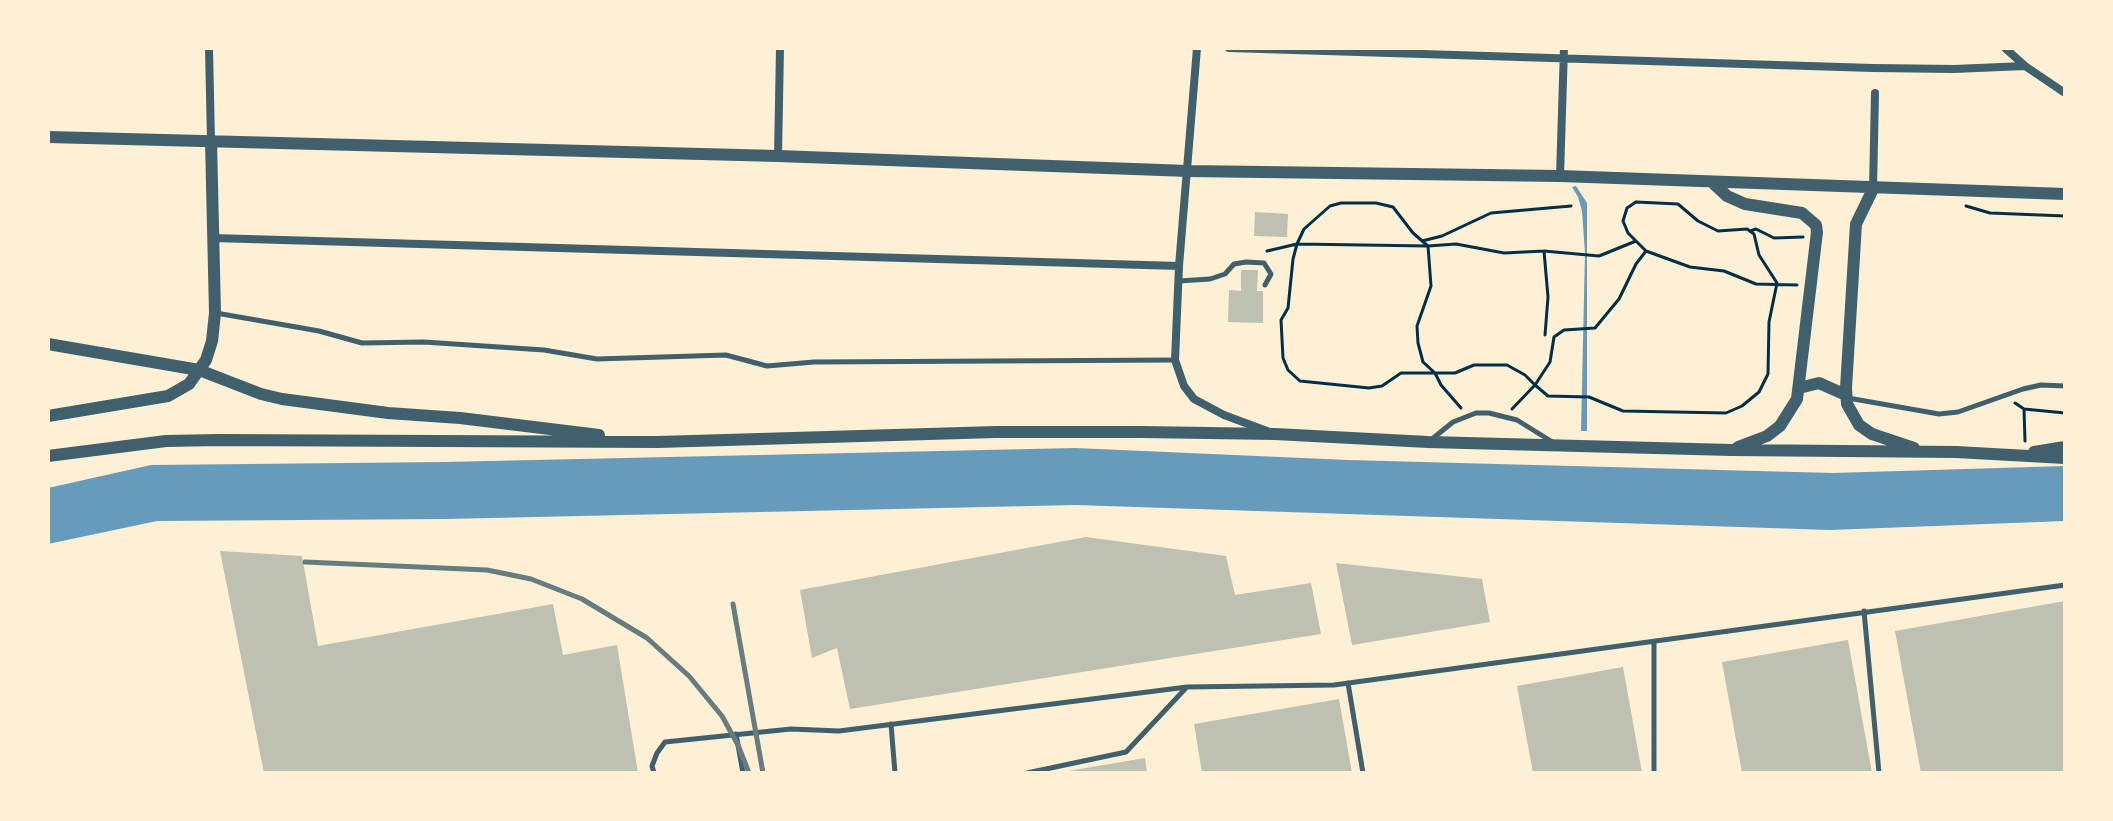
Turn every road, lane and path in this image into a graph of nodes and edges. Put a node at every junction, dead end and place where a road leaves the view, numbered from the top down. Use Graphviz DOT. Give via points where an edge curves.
graph roads {
  1 [pos="209,48"];
  2 [pos="780,48"];
  3 [pos="1197,48"];
  4 [pos="1229,48"];
  5 [pos="1564,48"];
  6 [pos="2005,48"];
  7 [pos="1564,60"];
  8 [pos="2025,66"];
  9 [pos="1875,93"];
  10 [pos="2065,93"];
  11 [pos="48,137"];
  12 [pos="211,141"];
  13 [pos="778,156"];
  14 [pos="1188,171"];
  15 [pos="1560,176"];
  16 [pos="1713,183"];
  17 [pos="1873,189"];
  18 [pos="1956,190"];
  19 [pos="2065,194"];
  20 [pos="1571,206"];
  21 [pos="2065,216"];
  22 [pos="1750,231"];
  23 [pos="213,238"];
  24 [pos="1422,241"];
  25 [pos="1636,241"];
  26 [pos="1816,241"];
  27 [pos="1297,244"];
  28 [pos="1428,246"];
  29 [pos="1544,251"];
  30 [pos="1646,251"];
  31 [pos="1246,262"];
  32 [pos="1179,266"];
  33 [pos="1179,281"];
  34 [pos="1777,283"];
  35 [pos="1265,285"];
  36 [pos="1812,286"];
  37 [pos="215,313"];
  38 [pos="1545,335"];
  39 [pos="48,344"];
  40 [pos="1175,360"];
  41 [pos="199,370"];
  42 [pos="1435,373"];
  43 [pos="1535,385"];
  44 [pos="2065,386"];
  45 [pos="1799,388"];
  46 [pos="1846,396"];
  47 [pos="2004,396"];
  48 [pos="2024,409"];
  49 [pos="2065,413"];
  50 [pos="48,416"];
  51 [pos="1466,416"];
  52 [pos="1505,416"];
  53 [pos="1275,434"];
  54 [pos="658,442"];
  55 [pos="1428,442"];
  56 [pos="1556,445"];
  57 [pos="2065,447"];
  58 [pos="1731,450"];
  59 [pos="1924,451"];
  60 [pos="2026,454"];
  61 [pos="48,456"];
  62 [pos="2011,456"];
  63 [pos="2065,458"];
  64 [pos="2065,585"];
  65 [pos="1864,611"];
  66 [pos="1654,643"];
  67 [pos="1348,683"];
  68 [pos="1187,687"];
  69 [pos="891,724"];
  70 [pos="736,734"];
  71 [pos="654,773"];
  72 [pos="743,773"];
  73 [pos="895,773"];
  74 [pos="1027,773"];
  75 [pos="1363,773"];
  76 [pos="1654,773"];
  77 [pos="1879,773"];
  1 -- 12 [label="street"];
  2 -- 13 [label="street"];
  3 -- 14 [label="street"];
  4 -- 7 [label="street"];
  5 -- 7 [label="street"];
  6 -- 8 [label="street"];
  7 -- 8 [label="street"];
  7 -- 15 [label="street"];
  8 -- 10 [label="street"];
  9 -- 17 [label="street"];
  11 -- 12 [label="street"];
  12 -- 13 [label="street"];
  12 -- 23 [label="street"];
  13 -- 14 [label="street"];
  14 -- 15 [label="street"];
  14 -- 32 [label="street"];
  15 -- 16 [label="street"];
  16 -- 17 [label="street"];
  16 -- 26 [label="street" via="1745,204 1802,213 1816,225"];
  17 -- 18 [label="street"];
  17 -- 46 [label="street" via="1856,224"];
  18 -- 19 [label="street"];
  18 -- 21 [label="path" via="1961,202 1980,211"];
  20 -- 24 [label="path" via="1491,213"];
  22 -- 25 [label="path" via="1718,231 1678,204 1636,202 1627,208 1623,221"];
  22 -- 26 [label="path"];
  22 -- 34 [label="path"];
  23 -- 32 [label="street"];
  23 -- 37 [label="street"];
  24 -- 27 [label="path" via="1393,207 1341,203 1304,229"];
  24 -- 28 [label="path"];
  25 -- 29 [label="path" via="1599,256"];
  25 -- 30 [label="path"];
  26 -- 36 [label="street"];
  27 -- 28 [label="path"];
  27 -- 31 [label="path"];
  27 -- 42 [label="path" via="1288,308 1281,320 1288,370 1300,381 1369,388 1401,373"];
  28 -- 29 [label="path"];
  28 -- 42 [label="path" via="1431,286 1417,334 1423,362"];
  29 -- 38 [label="path"];
  30 -- 34 [label="path" via="1756,284"];
  30 -- 43 [label="path" via="1595,328 1564,330 1554,337 1550,362"];
  31 -- 33 [label="lane" via="1210,279"];
  31 -- 35 [label="lane" via="1264,263 1271,274"];
  32 -- 33 [label="street"];
  33 -- 40 [label="street"];
  34 -- 36 [label="path"];
  34 -- 43 [label="path" via="1769,322 1768,374 1759,392 1726,413 1623,411 1589,397 1548,396"];
  36 -- 45 [label="street"];
  37 -- 40 [label="lane" via="362,343 544,350 597,359 726,355 767,366"];
  37 -- 41 [label="street" via="210,348"];
  39 -- 41 [label="street"];
  40 -- 53 [label="street" via="1194,399"];
  41 -- 50 [label="street" via="189,384 168,396"];
  41 -- 54 [label="street" via="282,399"];
  42 -- 43 [label="path" via="1507,365"];
  42 -- 51 [label="path"];
  43 -- 52 [label="path"];
  44 -- 47 [label="lane" via="2041,385"];
  45 -- 46 [label="street" via="1819,383"];
  45 -- 58 [label="street" via="1780,426"];
  46 -- 47 [label="lane" via="1939,414"];
  46 -- 59 [label="street" via="1859,425"];
  47 -- 48 [label="path"];
  48 -- 49 [label="path"];
  48 -- 60 [label="path"];
  51 -- 52 [label="lane"];
  51 -- 55 [label="lane"];
  52 -- 56 [label="lane"];
  53 -- 54 [label="street" via="996,432"];
  53 -- 55 [label="street"];
  54 -- 61 [label="street" via="218,440"];
  55 -- 56 [label="street"];
  56 -- 58 [label="street"];
  57 -- 60 [label="street"];
  58 -- 59 [label="street"];
  59 -- 62 [label="street"];
  60 -- 62 [label="street"];
  62 -- 63 [label="street"];
  64 -- 65 [label="lane"];
  65 -- 66 [label="lane"];
  65 -- 77 [label="lane"];
  66 -- 67 [label="lane"];
  66 -- 76 [label="lane"];
  67 -- 68 [label="lane"];
  67 -- 75 [label="lane"];
  68 -- 69 [label="lane"];
  68 -- 74 [label="lane" via="1126,752"];
  69 -- 70 [label="lane"];
  69 -- 73 [label="lane"];
  70 -- 71 [label="lane" via="665,742 652,766"];
  70 -- 72 [label="lane"];
}
